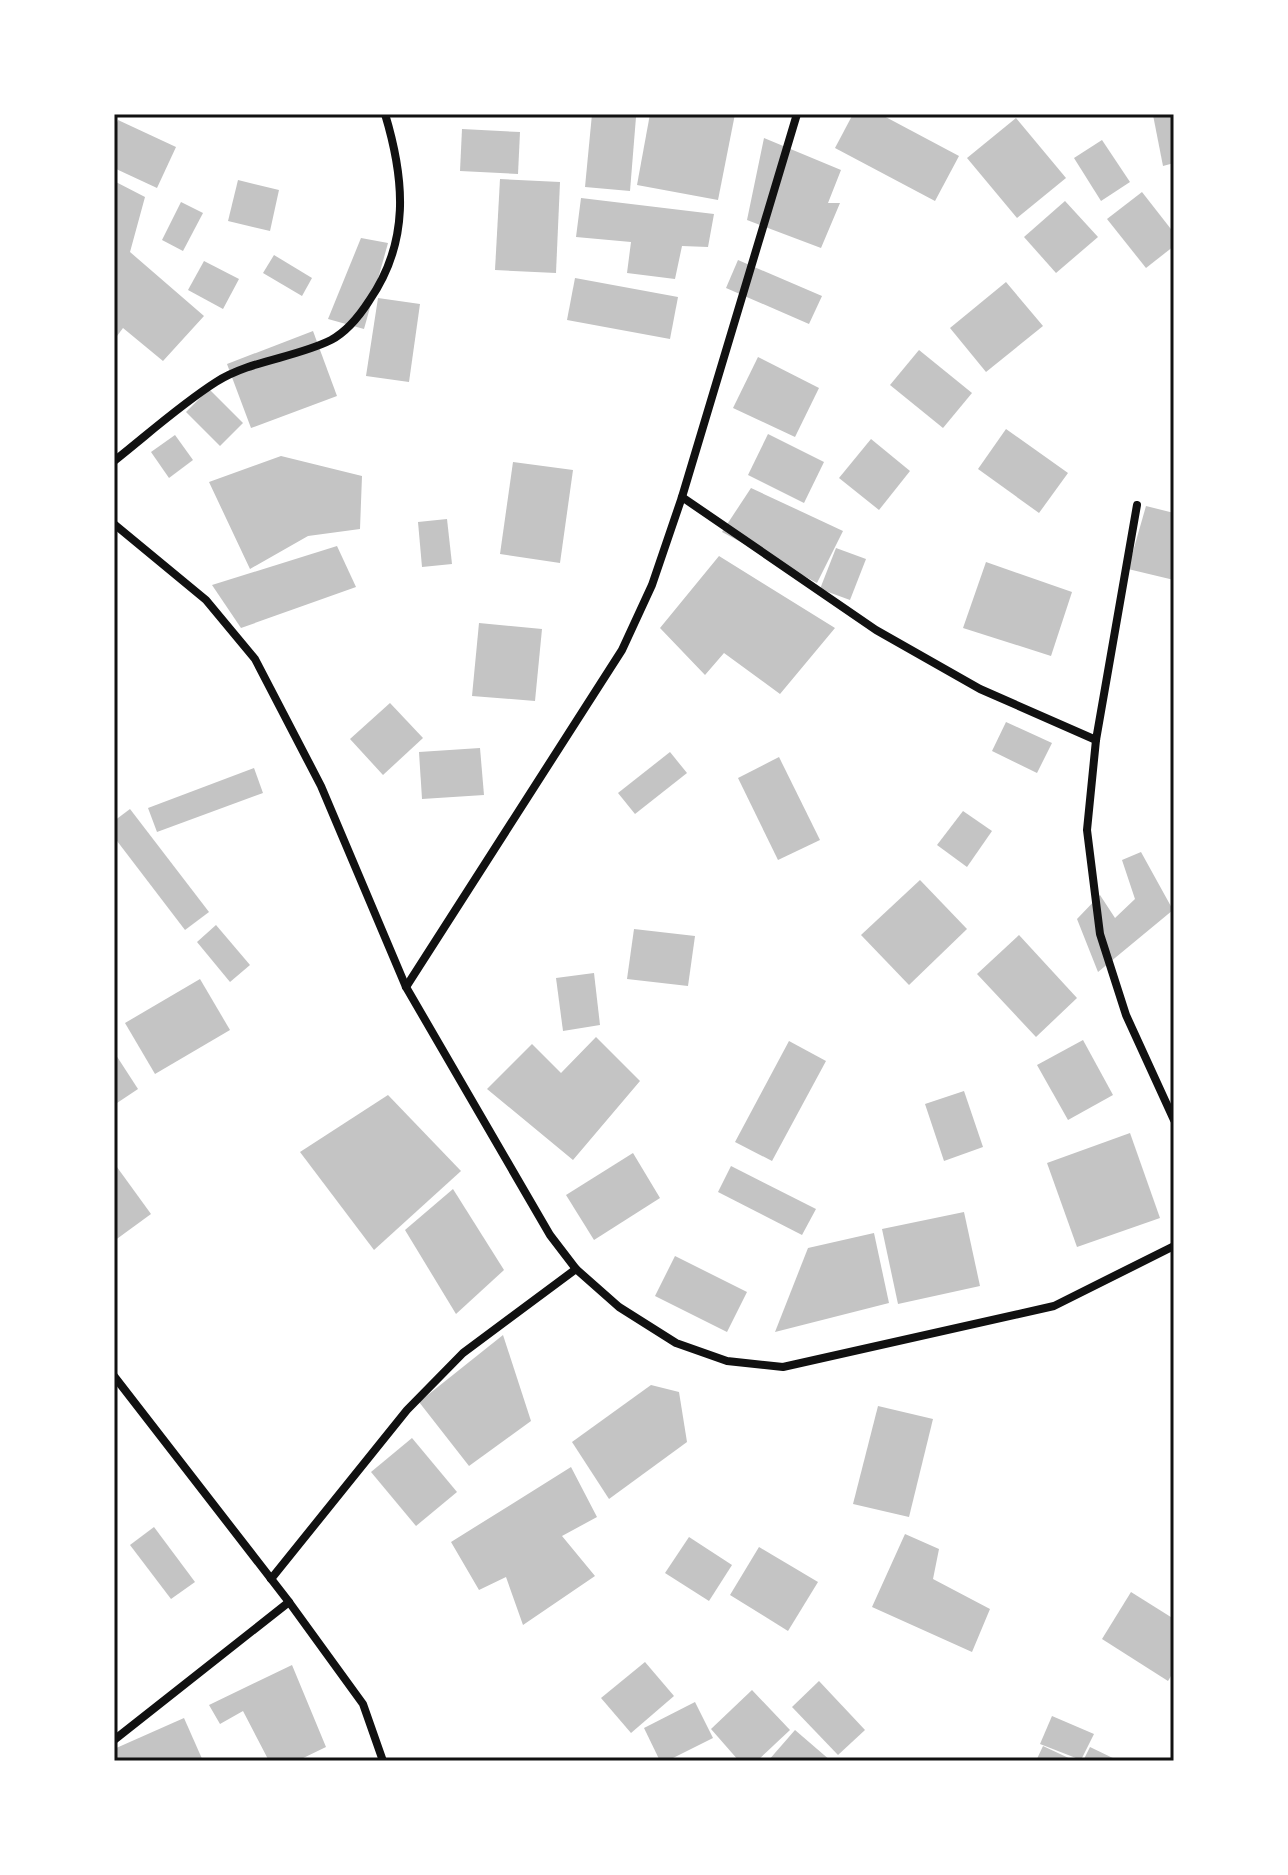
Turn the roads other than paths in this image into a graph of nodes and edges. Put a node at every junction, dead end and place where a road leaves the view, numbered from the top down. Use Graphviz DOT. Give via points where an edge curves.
graph roads {
  1 [pos="385,114"];
  2 [pos="797,114"];
  3 [pos="114,461"];
  4 [pos="682,497"];
  5 [pos="1137,505"];
  6 [pos="114,524"];
  7 [pos="1096,740"];
  8 [pos="406,987"];
  9 [pos="1174,1120"];
  10 [pos="1174,1246"];
  11 [pos="576,1269"];
  12 [pos="114,1376"];
  13 [pos="271,1579"];
  14 [pos="289,1602"];
  15 [pos="114,1740"];
  16 [pos="383,1761"];
  1 -- 3 [label="street" via="396,151 399,236 382,282 360,316 331,339 216,382"];
  2 -- 4 [label="street"];
  4 -- 7 [label="street" via="876,630 980,689"];
  4 -- 8 [label="street" via="652,585 622,650"];
  5 -- 7 [label="street"];
  6 -- 8 [label="street" via="206,600 255,659 321,786"];
  7 -- 9 [label="street" via="1087,830 1100,934 1126,1015"];
  8 -- 11 [label="street" via="550,1235"];
  10 -- 11 [label="street" via="1054,1306 783,1367 727,1361 676,1343 619,1307"];
  11 -- 13 [label="street" via="463,1353 418,1398"];
  12 -- 13 [label="street"];
  13 -- 14 [label="street"];
  14 -- 15 [label="street"];
  14 -- 16 [label="street" via="363,1704"];
}
